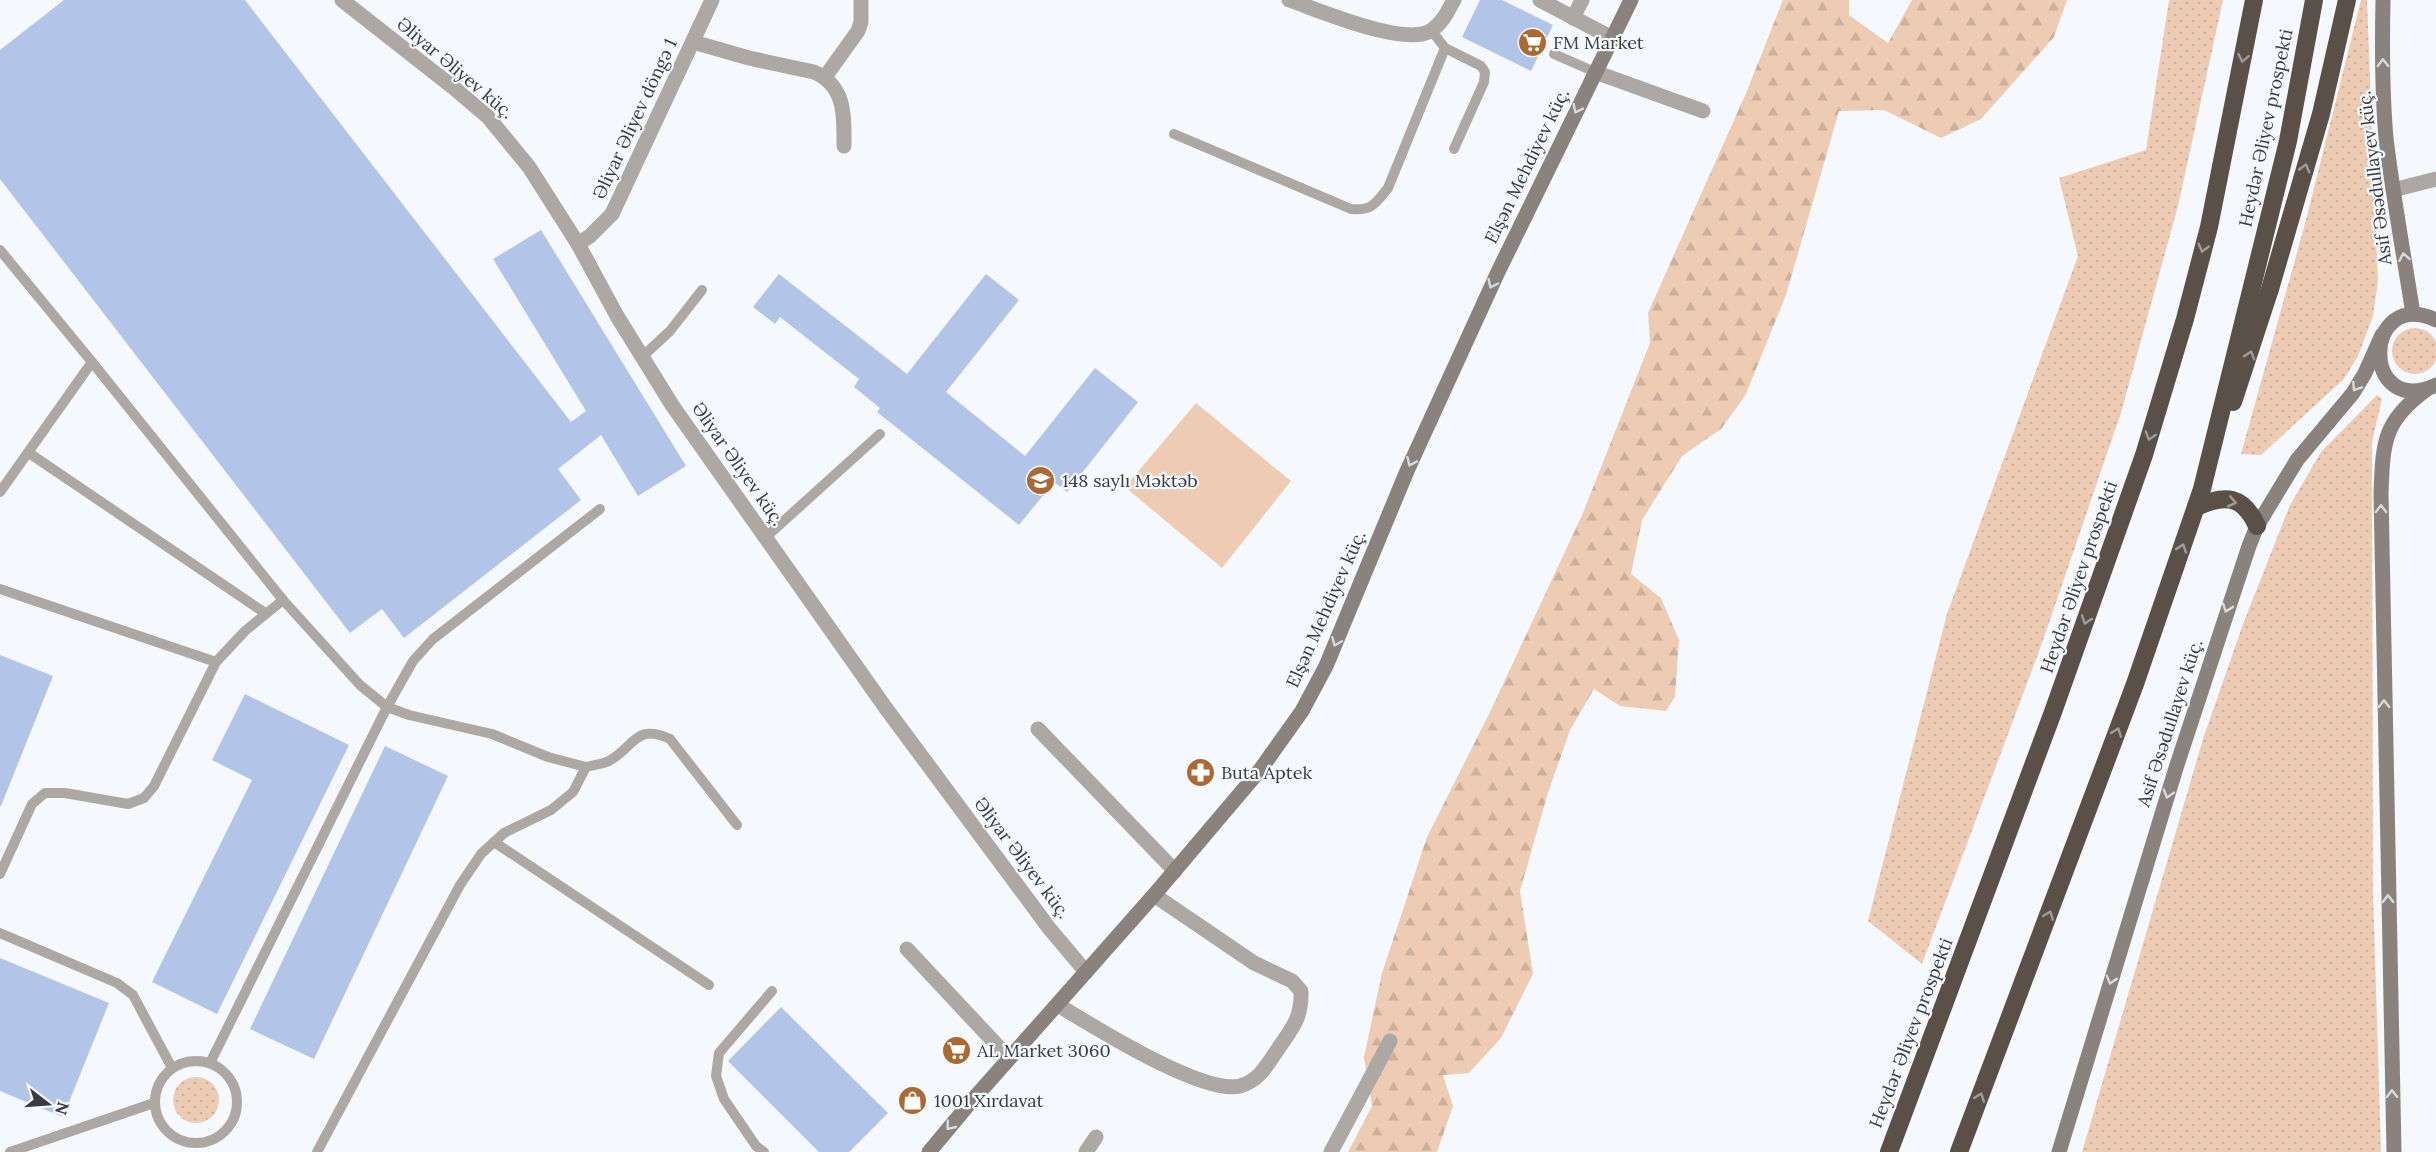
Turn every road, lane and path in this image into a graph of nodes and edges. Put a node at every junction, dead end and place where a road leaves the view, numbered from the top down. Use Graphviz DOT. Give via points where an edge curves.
graph roads {
  1 [pos="342,0"];
  2 [pos="712,0"];
  3 [pos="861,0"];
  4 [pos="1289,0"];
  5 [pos="1454,0"];
  6 [pos="1540,0"];
  7 [pos="1582,0"];
  8 [pos="1631,0"];
  9 [pos="2254,0"];
  10 [pos="2314,0"];
  11 [pos="2347,0"];
  12 [pos="2383,0"];
  13 [pos="1573,18"];
  14 [pos="1431,30"];
  15 [pos="1612,38"];
  16 [pos="693,42"];
  17 [pos="1445,48"];
  18 [pos="1554,54"];
  19 [pos="1595,72"];
  20 [pos="825,77"];
  21 [pos="1703,111"];
  22 [pos="1174,135"];
  23 [pos="844,146"];
  24 [pos="1454,149"];
  25 [pos="2436,179"];
  26 [pos="2393,190"];
  27 [pos="578,244"];
  28 [pos="0,250"];
  29 [pos="702,290"];
  30 [pos="2414,314"];
  31 [pos="2436,320"];
  32 [pos="2382,335"];
  33 [pos="642,357"];
  34 [pos="93,362"];
  35 [pos="2431,387"];
  36 [pos="880,434"];
  37 [pos="29,453"];
  38 [pos="2202,489"];
  39 [pos="0,492"];
  40 [pos="2196,507"];
  41 [pos="600,508"];
  42 [pos="2257,526"];
  43 [pos="766,537"];
  44 [pos="0,589"];
  45 [pos="283,600"];
  46 [pos="265,613"];
  47 [pos="216,662"];
  48 [pos="387,707"];
  49 [pos="1038,729"];
  50 [pos="586,767"];
  51 [pos="737,825"];
  52 [pos="494,842"];
  53 [pos="1175,871"];
  54 [pos="0,874"];
  55 [pos="1155,895"];
  56 [pos="0,933"];
  57 [pos="907,949"];
  58 [pos="1086,972"];
  59 [pos="709,985"];
  60 [pos="772,991"];
  61 [pos="1058,1005"];
  62 [pos="1390,1041"];
  63 [pos="1009,1058"];
  64 [pos="210,1062"];
  65 [pos="172,1068"];
  66 [pos="154,1103"];
  67 [pos="1096,1137"];
  68 [pos="191,1148"];
  69 [pos="757,1150"];
  70 [pos="10,1152"];
  71 [pos="317,1152"];
  72 [pos="929,1152"];
  73 [pos="1086,1152"];
  74 [pos="1330,1152"];
  75 [pos="1889,1152"];
  76 [pos="1959,1152"];
  77 [pos="2060,1152"];
  78 [pos="2394,1152"];
  1 -- 27 [label="street, Əliyar Əliyev küç." via="488,117 529,167"];
  2 -- 16 [label="street, Əliyar Əliyev döngə 1"];
  3 -- 20 [label="street" via="858,31"];
  4 -- 14 [label="street" via="1377,30 1420,35"];
  5 -- 14 [label="street" via="1443,20"];
  6 -- 13 [label="street"];
  7 -- 13 [label="street"];
  8 -- 15 [label="main road, Elşən Mehdiyev küç."];
  9 -- 75 [label="highway, Heydər Əliyev prospekti, one-way" via="2209,227 2144,455 2054,712"];
  10 -- 38 [label="highway, Heydər Əliyev prospekti" via="2288,141"];
  38 -- 11 [label="highway, one-way" via="2273,278 2320,114"];
  26 -- 12 [label="main road, Asif Əsədullayev küç., one-way" via="2384,99"];
  13 -- 15 [label="street"];
  14 -- 17 [label="lane"];
  15 -- 19 [label="main road, Elşən Mehdiyev küç."];
  16 -- 20 [label="street"];
  16 -- 27 [label="street, Əliyar Əliyev döngə 1" via="612,214"];
  17 -- 22 [label="lane" via="1388,188 1365,210 1351,209"];
  17 -- 24 [label="lane" via="1481,66 1485,72"];
  18 -- 19 [label="lane"];
  19 -- 21 [label="street"];
  19 -- 53 [label="main road, Elşən Mehdiyev küç., one-way" via="1463,347 1316,684 1280,745"];
  20 -- 23 [label="street" via="836,88 843,106"];
  25 -- 26 [label="street"];
  30 -- 26 [label="main road, Asif Əsədullayev küç., one-way"];
  27 -- 33 [label="street, Əliyar Əliyev küç."];
  28 -- 34 [label="lane"];
  29 -- 33 [label="lane" via="670,331"];
  30 -- 31 [label="main road"];
  30 -- 32 [label="main road" via="2390,325"];
  32 -- 35 [label="main road" via="2379,360 2391,382 2414,391"];
  32 -- 42 [label="main road, Asif Əsədullayev küç., one-way" via="2353,393 2297,460"];
  33 -- 43 [label="street, Əliyar Əliyev küç."];
  34 -- 37 [label="lane"];
  34 -- 45 [label="lane"];
  78 -- 35 [label="main road, one-way" via="2381,482 2387,435 2395,418 2406,404"];
  36 -- 43 [label="lane"];
  37 -- 39 [label="lane"];
  37 -- 46 [label="lane"];
  38 -- 40 [label="highway, Heydər Əliyev prospekti"];
  40 -- 42 [label="highway, one-way" via="2214,499 2226,499 2250,511"];
  76 -- 40 [label="highway, Heydər Əliyev prospekti, one-way" via="2131,695"];
  41 -- 48 [label="lane" via="433,639 413,661"];
  42 -- 77 [label="main road, Asif Əsədullayev küç., one-way" via="2179,757"];
  43 -- 58 [label="street, Əliyar Əliyev küç." via="892,717"];
  44 -- 47 [label="lane"];
  45 -- 46 [label="lane"];
  45 -- 48 [label="lane" via="360,685"];
  46 -- 47 [label="lane"];
  47 -- 54 [label="lane" via="154,786 144,798 128,804 65,793 45,794 32,804"];
  48 -- 50 [label="lane" via="492,734 548,757"];
  48 -- 64 [label="lane"];
  49 -- 53 [label="street"];
  50 -- 51 [label="lane" via="609,761 642,735 655,732 670,739"];
  50 -- 52 [label="lane" via="573,792 552,810 504,833"];
  52 -- 59 [label="lane"];
  52 -- 71 [label="lane" via="460,885"];
  53 -- 55 [label="main road, Elşən Mehdiyev küç."];
  55 -- 58 [label="main road, Elşən Mehdiyev küç."];
  55 -- 61 [label="street" via="1254,963 1292,981 1301,991 1302,1009 1297,1022 1259,1077 1239,1086 1215,1085 1134,1049"];
  56 -- 65 [label="lane" via="117,983 133,995"];
  57 -- 63 [label="street"];
  58 -- 61 [label="main road, Elşən Mehdiyev küç."];
  60 -- 69 [label="lane" via="719,1053 716,1076 724,1099"];
  61 -- 63 [label="main road, Elşən Mehdiyev küç."];
  62 -- 74 [label="street"];
  63 -- 72 [label="main road, Elşən Mehdiyev küç., one-way"];
  64 -- 65 [label="lane" via="190,1060"];
  64 -- 68 [label="lane" via="227,1074 237,1091 237,1111 228,1130"];
  65 -- 66 [label="lane" via="158,1083"];
  66 -- 68 [label="lane" via="159,1123"];
  66 -- 70 [label="lane"];
  67 -- 73 [label="street"];
}
